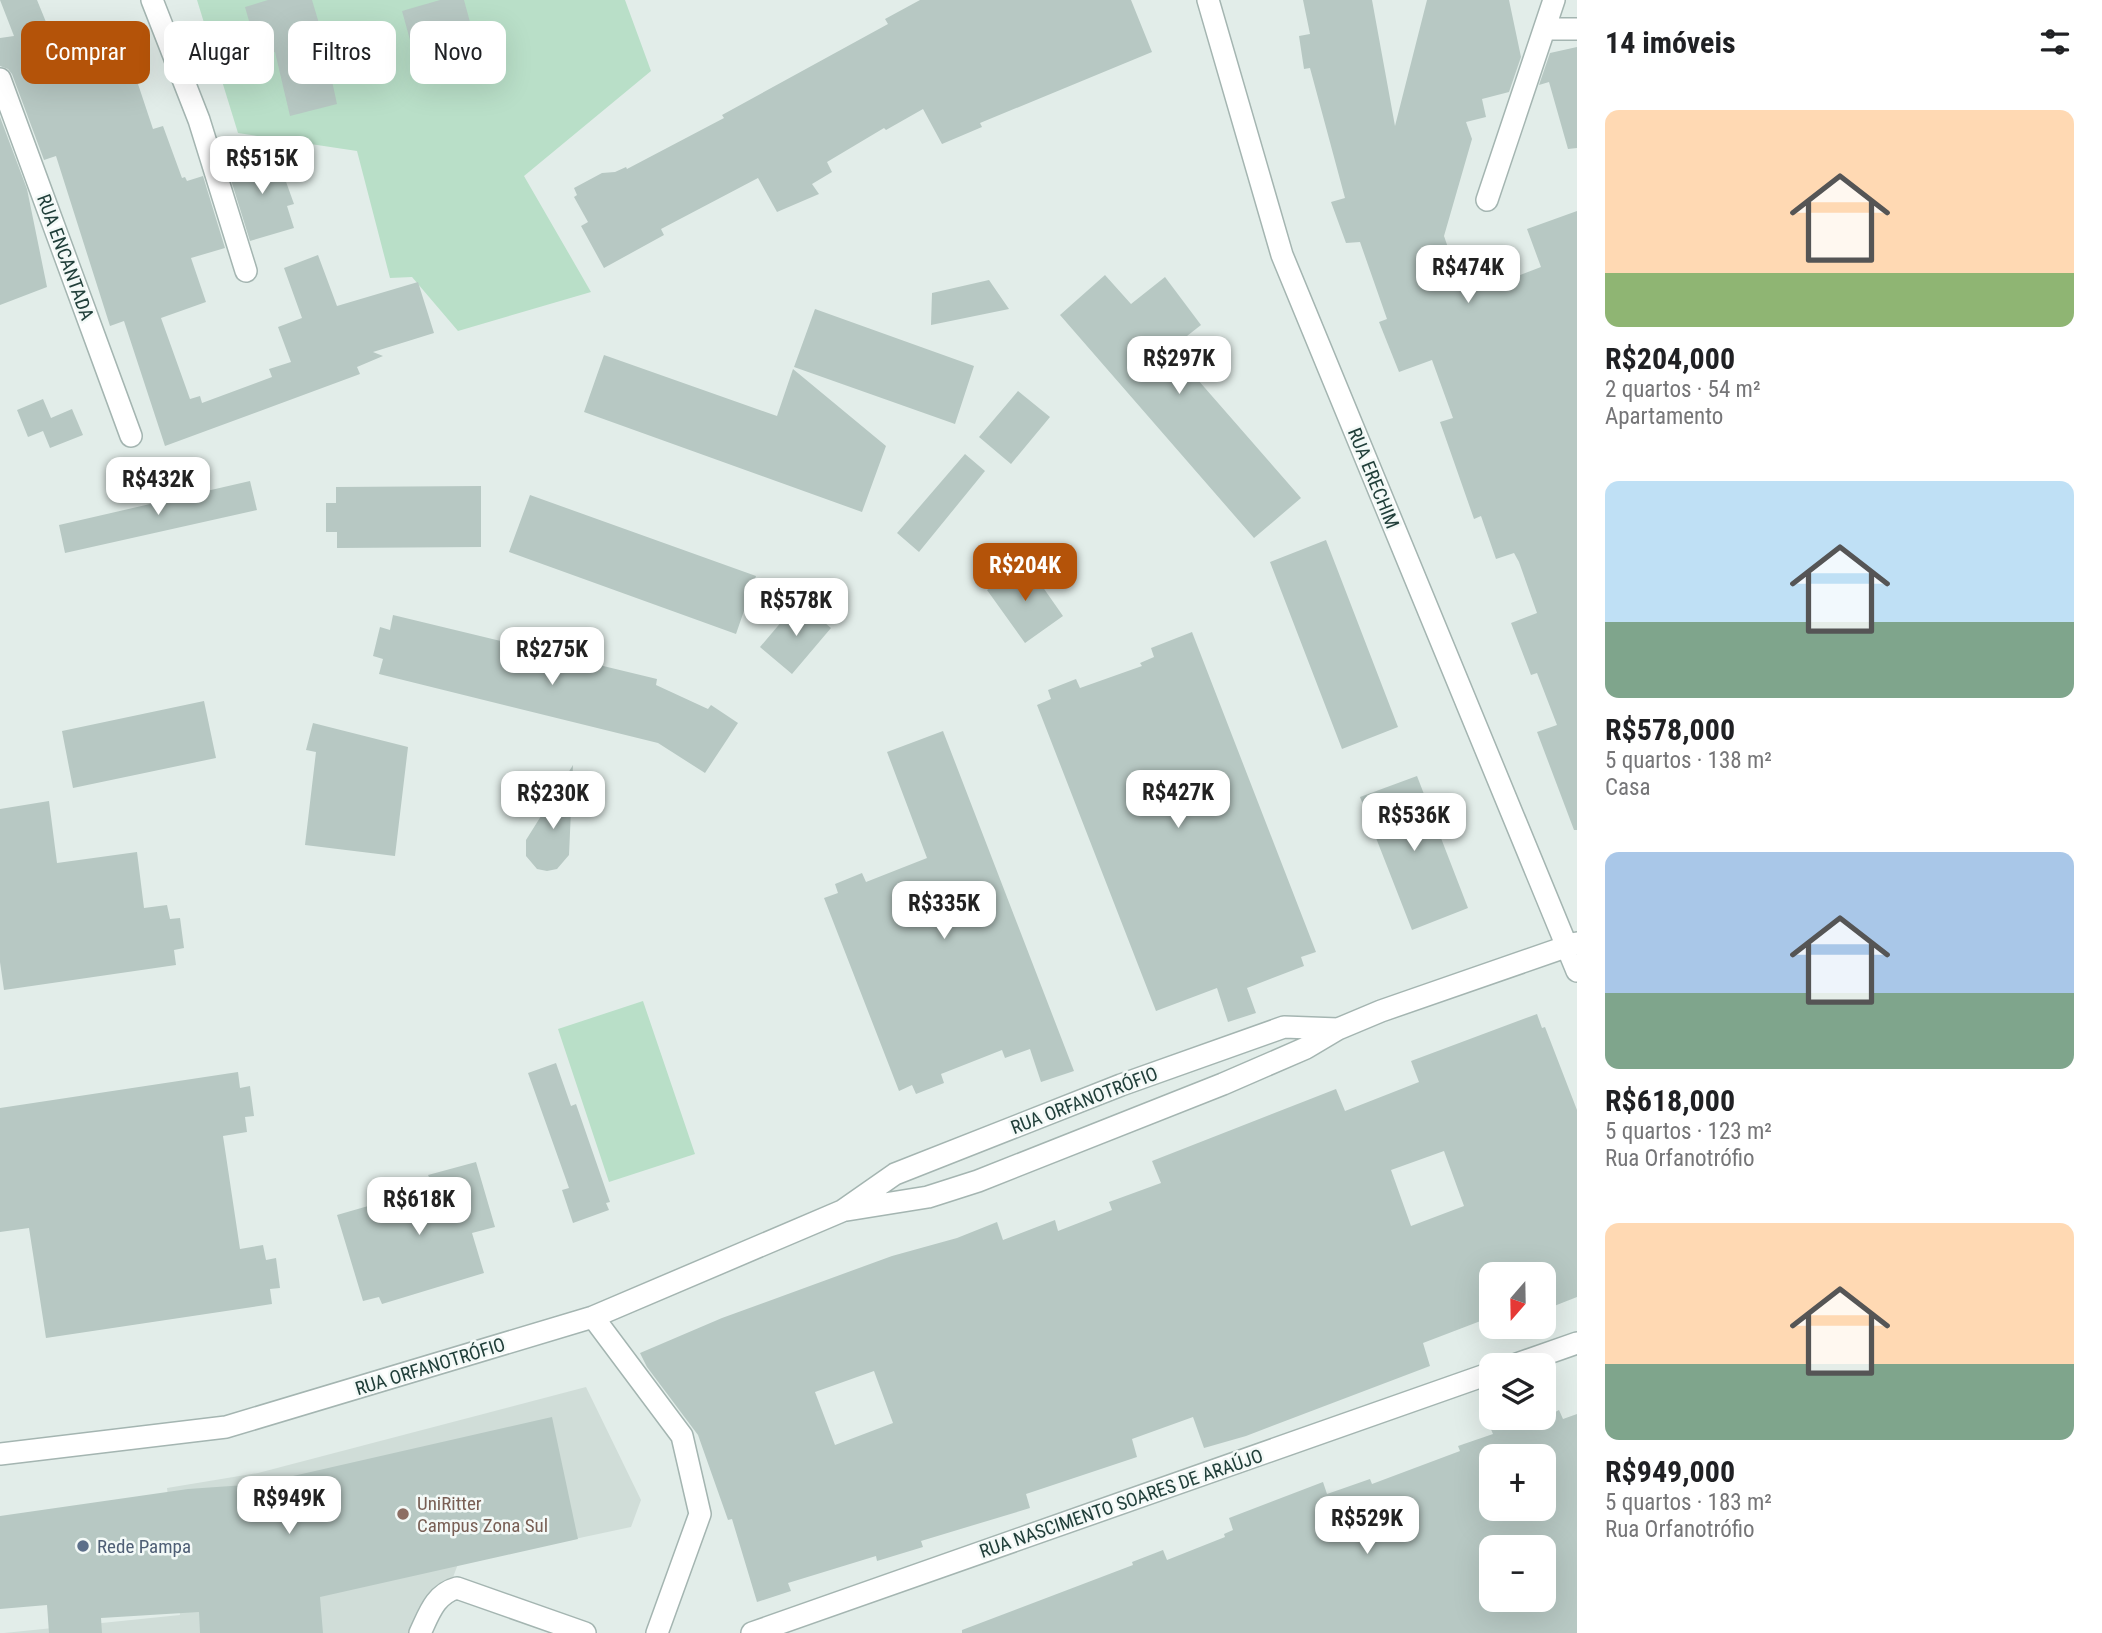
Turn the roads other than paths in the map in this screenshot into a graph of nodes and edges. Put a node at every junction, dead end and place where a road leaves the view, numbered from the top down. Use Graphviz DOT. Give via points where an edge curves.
graph roads {
  1 [pos="152,0"];
  2 [pos="1208,0"];
  3 [pos="1554,0"];
  4 [pos="1545,29"];
  5 [pos="1577,29"];
  6 [pos="0,79"];
  7 [pos="1487,200"];
  8 [pos="246,271"];
  9 [pos="131,436"];
  10 [pos="1573,945"];
  11 [pos="1577,971"];
  12 [pos="1338,1029"];
  13 [pos="842,1211"];
  14 [pos="593,1317"];
  15 [pos="1577,1343"];
  16 [pos="1548,1353"];
  17 [pos="1479,1377"];
  18 [pos="0,1454"];
  19 [pos="420,1633"];
  20 [pos="585,1633"];
  21 [pos="657,1633"];
  22 [pos="752,1633"];
  1 -- 8 [label="street" via="199,120"];
  2 -- 10 [label="street, RUA ERECHIM" via="1282,255"];
  3 -- 4 [label="street"];
  4 -- 5 [label="street"];
  4 -- 7 [label="street"];
  6 -- 9 [label="street, RUA ENCANTADA"];
  10 -- 11 [label="street, RUA ERECHIM"];
  10 -- 12 [label="street, RUA ORFANOTRÓFIO"];
  12 -- 13 [label="street, RUA ORFANOTRÓFIO" via="1223,1084 978,1181 928,1197"];
  12 -- 13 [label="street, RUA ORFANOTRÓFIO" via="1284,1027 1121,1085 895,1174"];
  13 -- 14 [label="street, RUA ORFANOTRÓFIO"];
  14 -- 18 [label="street, RUA ORFANOTRÓFIO" via="226,1427"];
  14 -- 21 [label="street" via="682,1436 700,1514"];
  15 -- 16 [label="street"];
  17 -- 22 [label="street, RUA NASCIMENTO SOARES DE ARAÚJO"];
  19 -- 20 [label="street" via="436,1599 457,1588"];
}
